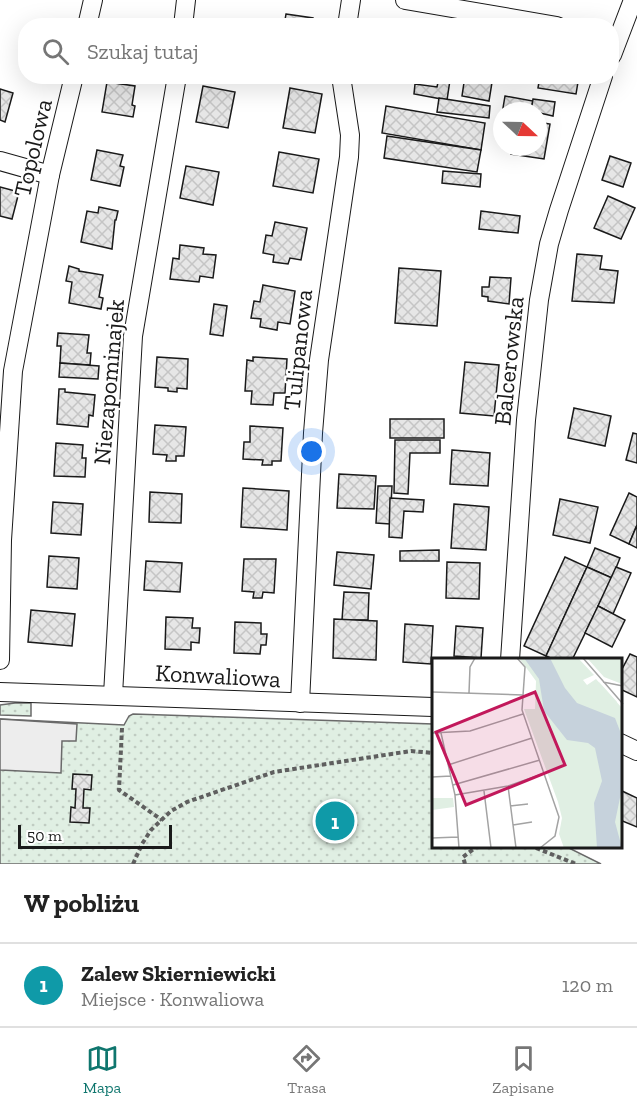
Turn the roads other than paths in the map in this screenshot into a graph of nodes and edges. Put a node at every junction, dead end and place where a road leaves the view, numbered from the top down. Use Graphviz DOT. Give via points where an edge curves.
graph roads {
  1 [pos="93,0"];
  2 [pos="186,0"];
  3 [pos="351,0"];
  4 [pos="405,0"];
  5 [pos="633,0"];
  6 [pos="89,18"];
  7 [pos="184,18"];
  8 [pos="348,18"];
  9 [pos="510,18"];
  10 [pos="619,27"];
  11 [pos="637,31"];
  12 [pos="619,34"];
  13 [pos="72,84"];
  14 [pos="176,84"];
  15 [pos="342,84"];
  16 [pos="600,84"];
  17 [pos="0,161"];
  18 [pos="50,176"];
  19 [pos="7,370"];
  20 [pos="510,658"];
  21 [pos="0,660"];
  22 [pos="0,692"];
  23 [pos="113,695"];
  24 [pos="300,704"];
  25 [pos="432,707"];
  26 [pos="622,744"];
  27 [pos="637,752"];
  1 -- 6 [label="street"];
  2 -- 7 [label="street"];
  3 -- 8 [label="street"];
  4 -- 9 [label="street"];
  5 -- 10 [label="street"];
  11 -- 12 [label="street"];
  13 -- 18 [label="street, Topolowa"];
  14 -- 23 [label="street, Niezapominajek" via="133,336"];
  15 -- 24 [label="street, Tulipanowa" via="350,135 349,157 319,360"];
  16 -- 20 [label="street, Balcerowska" via="549,244 539,300 526,420"];
  17 -- 18 [label="street"];
  18 -- 19 [label="street, Topolowa"];
  19 -- 21 [label="street, Topolowa"];
  22 -- 23 [label="street, Konwaliowa"];
  23 -- 24 [label="street, Konwaliowa"];
  24 -- 25 [label="street, Konwaliowa"];
  26 -- 27 [label="street"];
}
